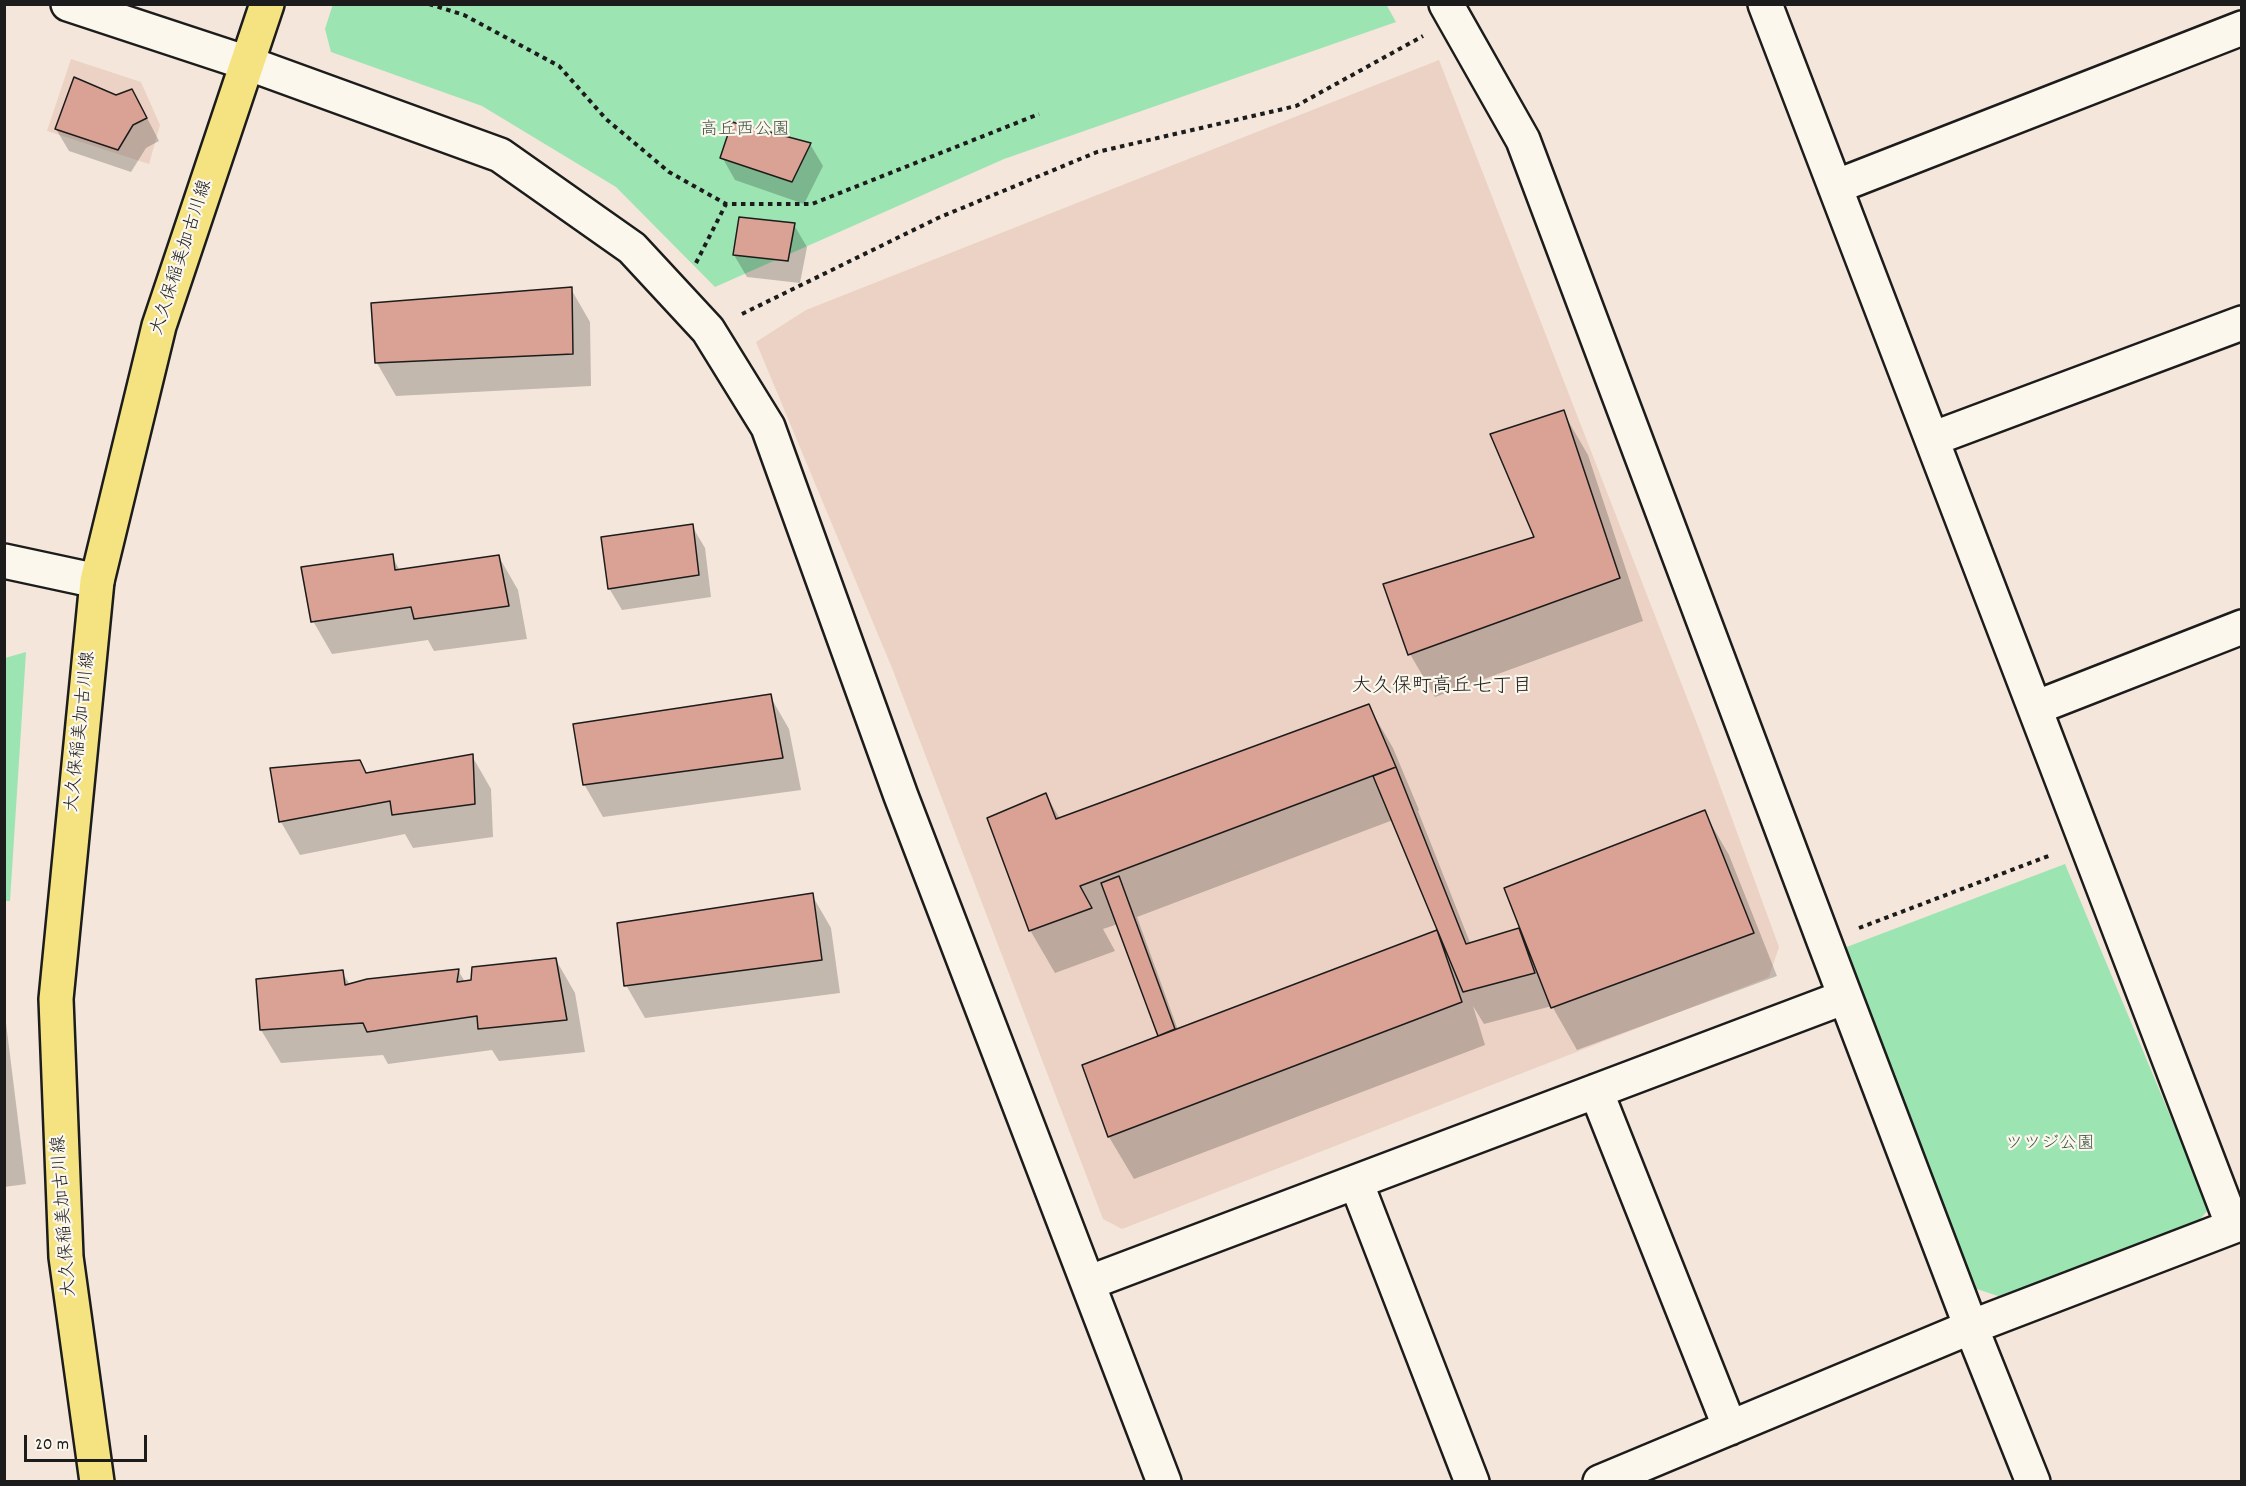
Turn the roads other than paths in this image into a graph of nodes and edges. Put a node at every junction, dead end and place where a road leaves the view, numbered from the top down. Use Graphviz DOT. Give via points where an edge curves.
graph roads {
  1 [pos="68,4"];
  2 [pos="267,4"];
  3 [pos="1765,4"];
  4 [pos="1454,9"];
  5 [pos="2241,28"];
  6 [pos="247,63"];
  7 [pos="1835,187"];
  8 [pos="2241,323"];
  9 [pos="1932,439"];
  10 [pos="4,561"];
  11 [pos="97,581"];
  12 [pos="2241,627"];
  13 [pos="2035,708"];
  14 [pos="1845,997"];
  15 [pos="1596,1091"];
  16 [pos="1356,1182"];
  17 [pos="2237,1225"];
  18 [pos="1088,1283"];
  19 [pos="1971,1327"];
  20 [pos="1730,1428"];
  21 [pos="97,1482"];
  22 [pos="1164,1482"];
  23 [pos="1472,1482"];
  24 [pos="1600,1482"];
  25 [pos="2032,1482"];
  1 -- 6 [label="street"];
  2 -- 6 [label="main road, 大久保稲美加古川線"];
  3 -- 7 [label="street"];
  4 -- 14 [label="street" via="1523,140"];
  5 -- 7 [label="street"];
  6 -- 11 [label="main road, 大久保稲美加古川線" via="159,327"];
  6 -- 18 [label="street" via="500,155 632,248 708,330 768,427 901,796"];
  7 -- 9 [label="street"];
  8 -- 9 [label="street"];
  9 -- 13 [label="street"];
  10 -- 11 [label="street"];
  11 -- 21 [label="main road, 大久保稲美加古川線" via="56,999 66,1257"];
  12 -- 13 [label="street"];
  13 -- 17 [label="street"];
  14 -- 15 [label="street"];
  14 -- 19 [label="street"];
  15 -- 16 [label="street"];
  15 -- 20 [label="street"];
  16 -- 18 [label="street"];
  16 -- 23 [label="street"];
  17 -- 19 [label="street"];
  18 -- 22 [label="street"];
  19 -- 20 [label="street"];
  19 -- 25 [label="street"];
  20 -- 24 [label="street"];
}
